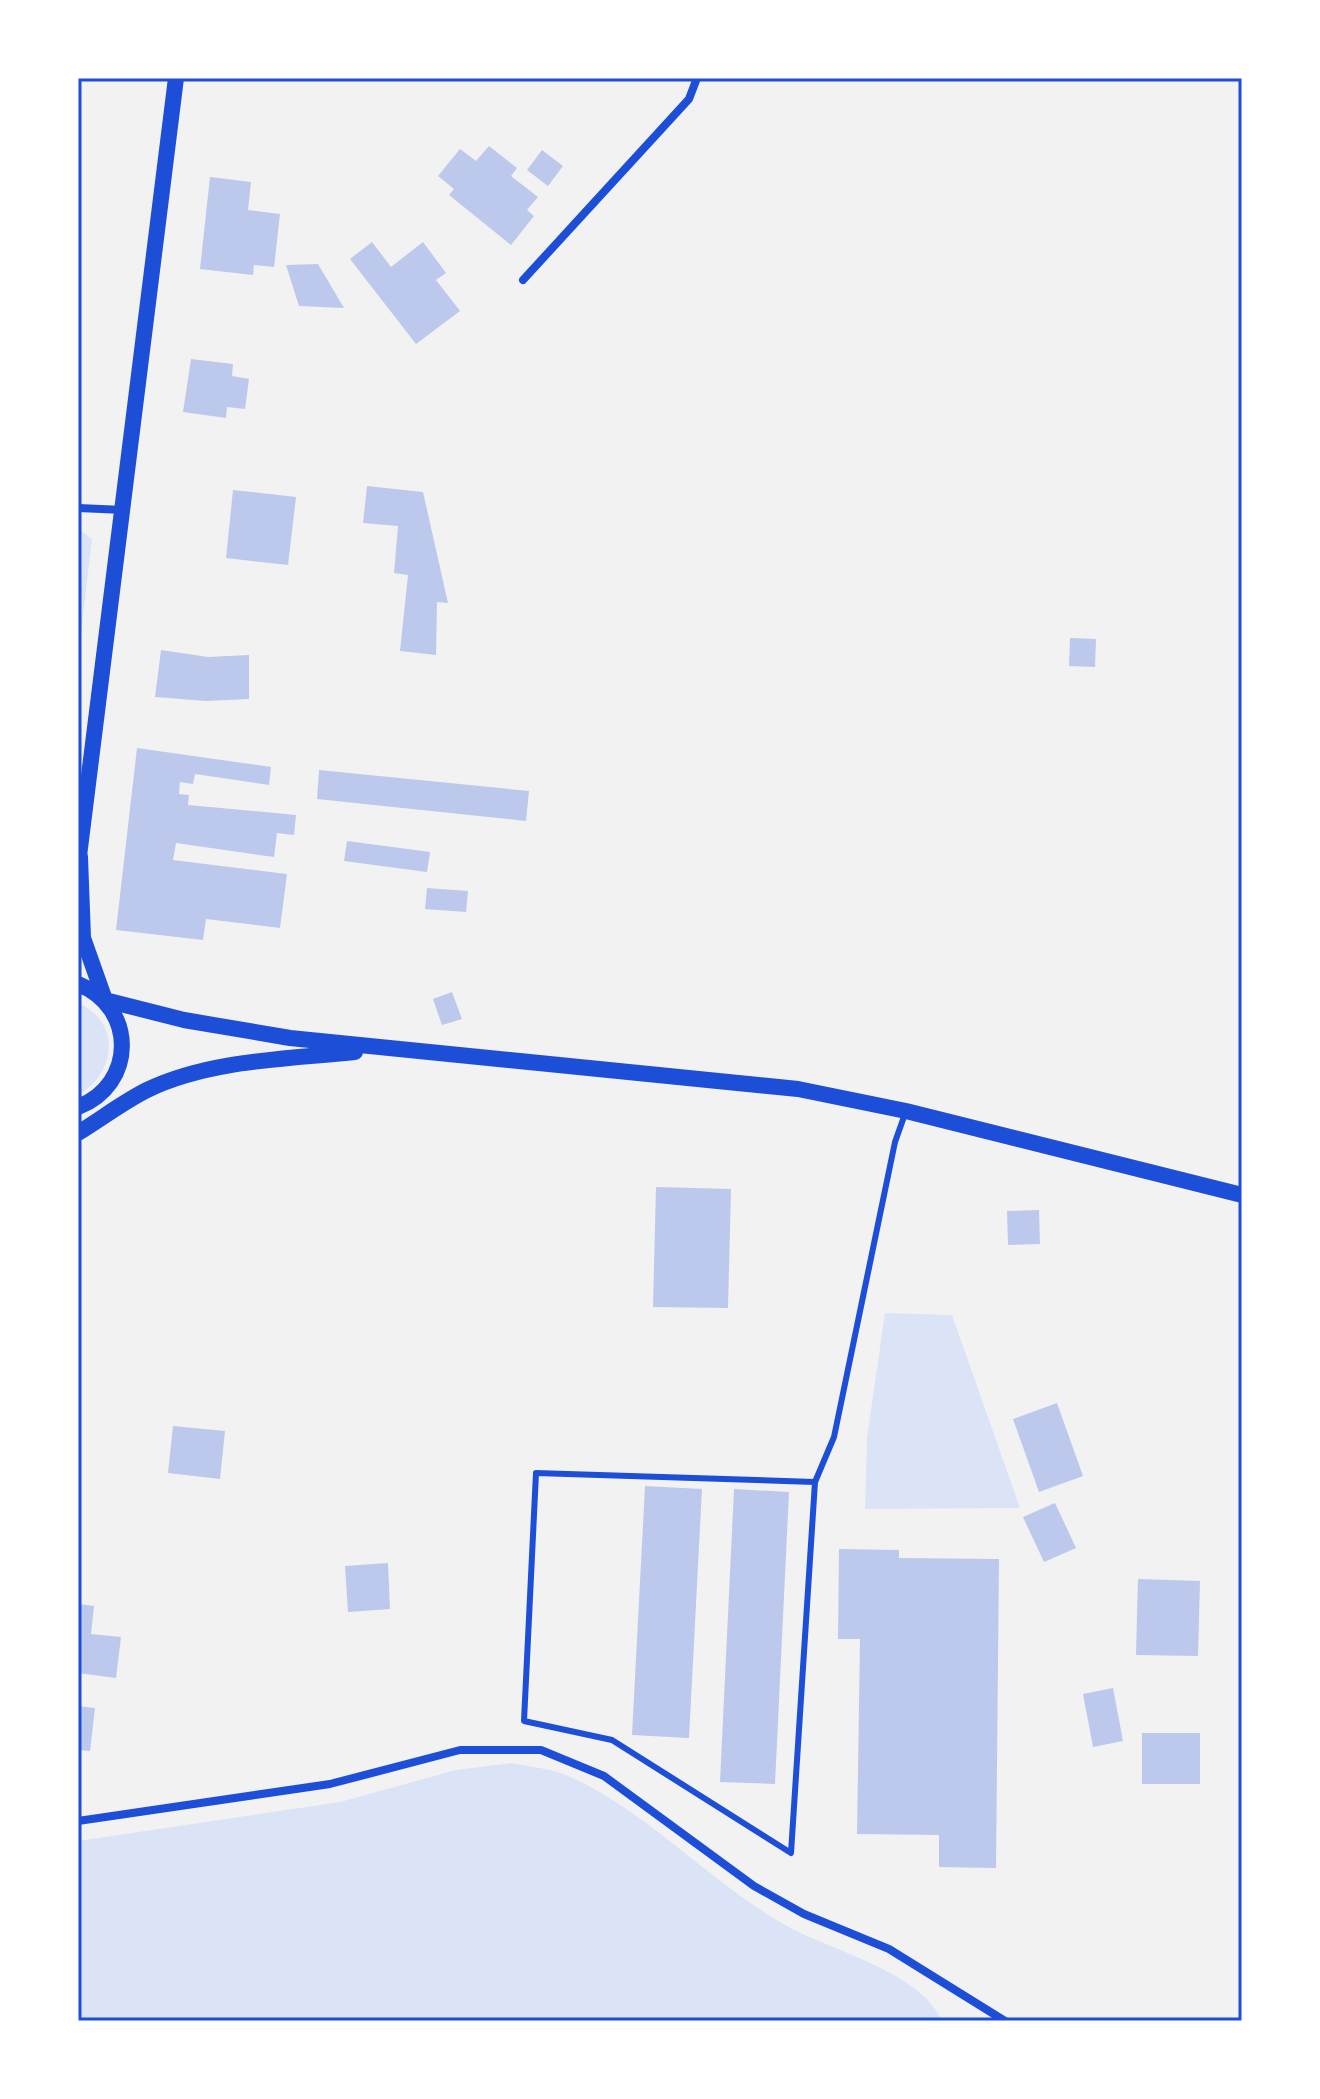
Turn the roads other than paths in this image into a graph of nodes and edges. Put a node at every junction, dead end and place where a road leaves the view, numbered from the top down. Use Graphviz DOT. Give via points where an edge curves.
graph roads {
  1 [pos="176,78"];
  2 [pos="697,78"];
  3 [pos="523,280"];
  4 [pos="78,508"];
  5 [pos="124,510"];
  6 [pos="79,861"];
  7 [pos="78,984"];
  8 [pos="105,1000"];
  9 [pos="388,1048"];
  10 [pos="147,1090"];
  11 [pos="99,1097"];
  12 [pos="78,1107"];
  13 [pos="906,1111"];
  14 [pos="78,1132"];
  15 [pos="1242,1195"];
  16 [pos="815,1482"];
  17 [pos="78,1821"];
  18 [pos="1005,2021"];
  1 -- 5 [label="main road"];
  2 -- 3 [label="street" via="689,99"];
  4 -- 5 [label="street"];
  5 -- 6 [label="main road"];
  6 -- 8 [label="main road" via="83,938"];
  7 -- 8 [label="main road"];
  8 -- 9 [label="main road" via="290,1038"];
  8 -- 11 [label="main road" via="124,1038 114,1081"];
  9 -- 10 [label="main road" via="239,1065"];
  9 -- 13 [label="main road" via="798,1089"];
  10 -- 11 [label="main road"];
  10 -- 14 [label="main road"];
  11 -- 12 [label="main road"];
  11 -- 14 [label="main road"];
  13 -- 15 [label="main road"];
  13 -- 16 [label="lane" via="895,1142 834,1437"];
  16 -- 16 [label="lane" via="536,1473 524,1721 612,1740 791,1853"];
  17 -- 18 [label="street" via="330,1784 460,1750 541,1750 604,1776 754,1886 804,1914 889,1949"];
}
